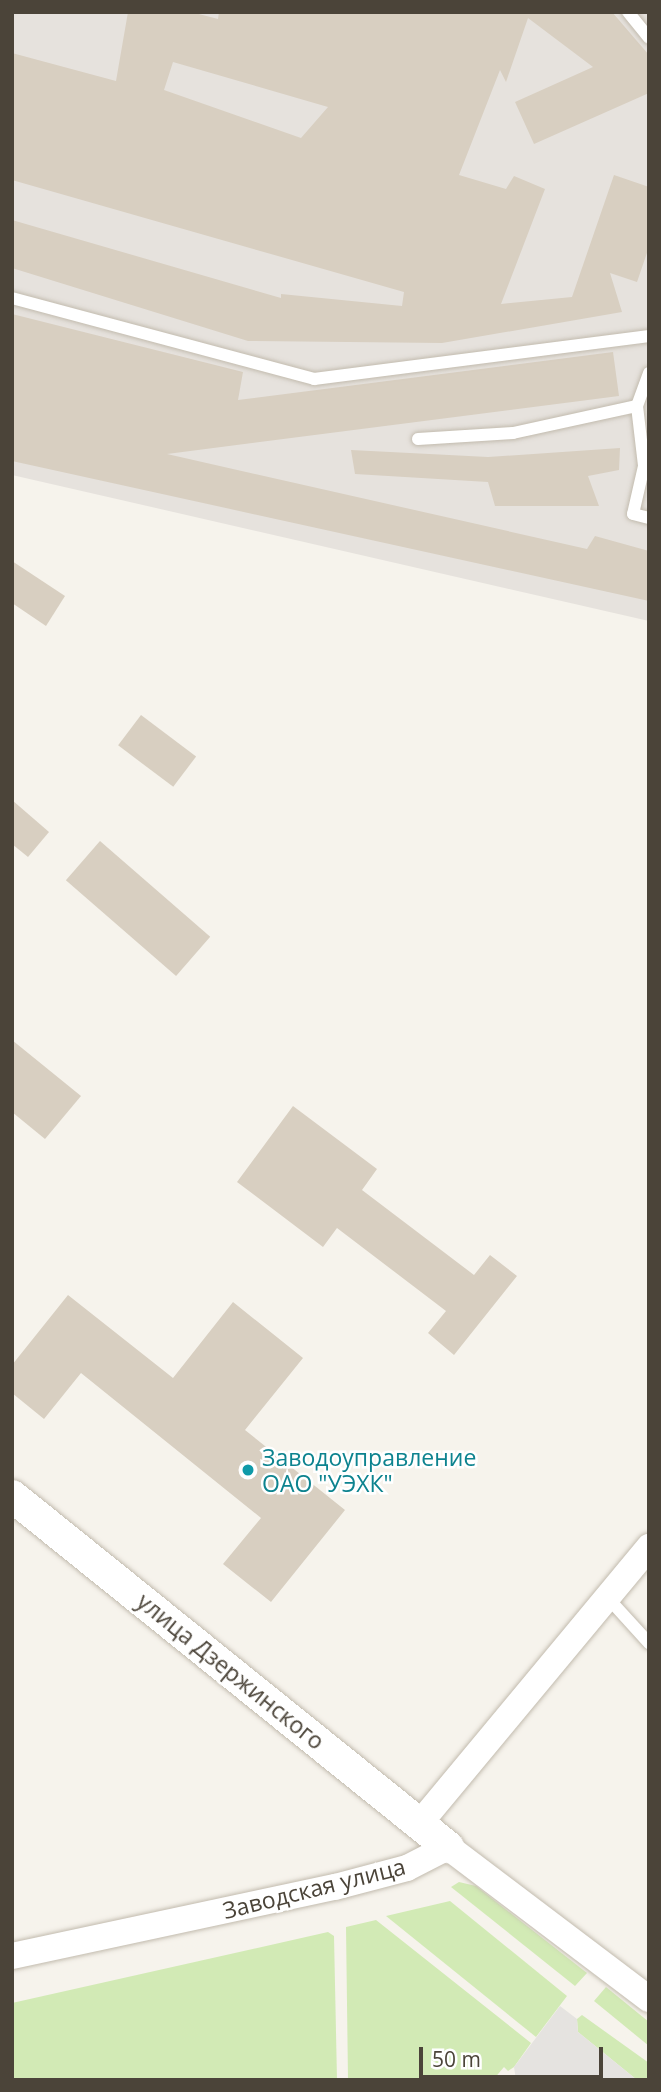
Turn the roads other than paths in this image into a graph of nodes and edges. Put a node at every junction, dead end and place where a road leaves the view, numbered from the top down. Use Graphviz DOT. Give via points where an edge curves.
graph roads {
  1 [pos="628,12"];
  2 [pos="649,38"];
  3 [pos="12,298"];
  4 [pos="649,335"];
  5 [pos="649,373"];
  6 [pos="637,406"];
  7 [pos="418,439"];
  8 [pos="649,518"];
  9 [pos="12,1496"];
  10 [pos="649,1548"];
  11 [pos="608,1598"];
  12 [pos="649,1643"];
  13 [pos="420,1823"];
  14 [pos="448,1847"];
  15 [pos="12,1956"];
  16 [pos="649,1999"];
  1 -- 2 [label="lane"];
  3 -- 4 [label="lane" via="314,379"];
  5 -- 6 [label="lane"];
  6 -- 7 [label="lane" via="513,433"];
  6 -- 8 [label="lane" via="644,466 634,513"];
  9 -- 13 [label="street, улица Дзержинского"];
  10 -- 11 [label="street"];
  11 -- 12 [label="lane"];
  11 -- 13 [label="street"];
  13 -- 14 [label="street, улица Дзержинского"];
  14 -- 15 [label="street, Заводская улица" via="407,1868 335,1887"];
  14 -- 16 [label="street"];
}
